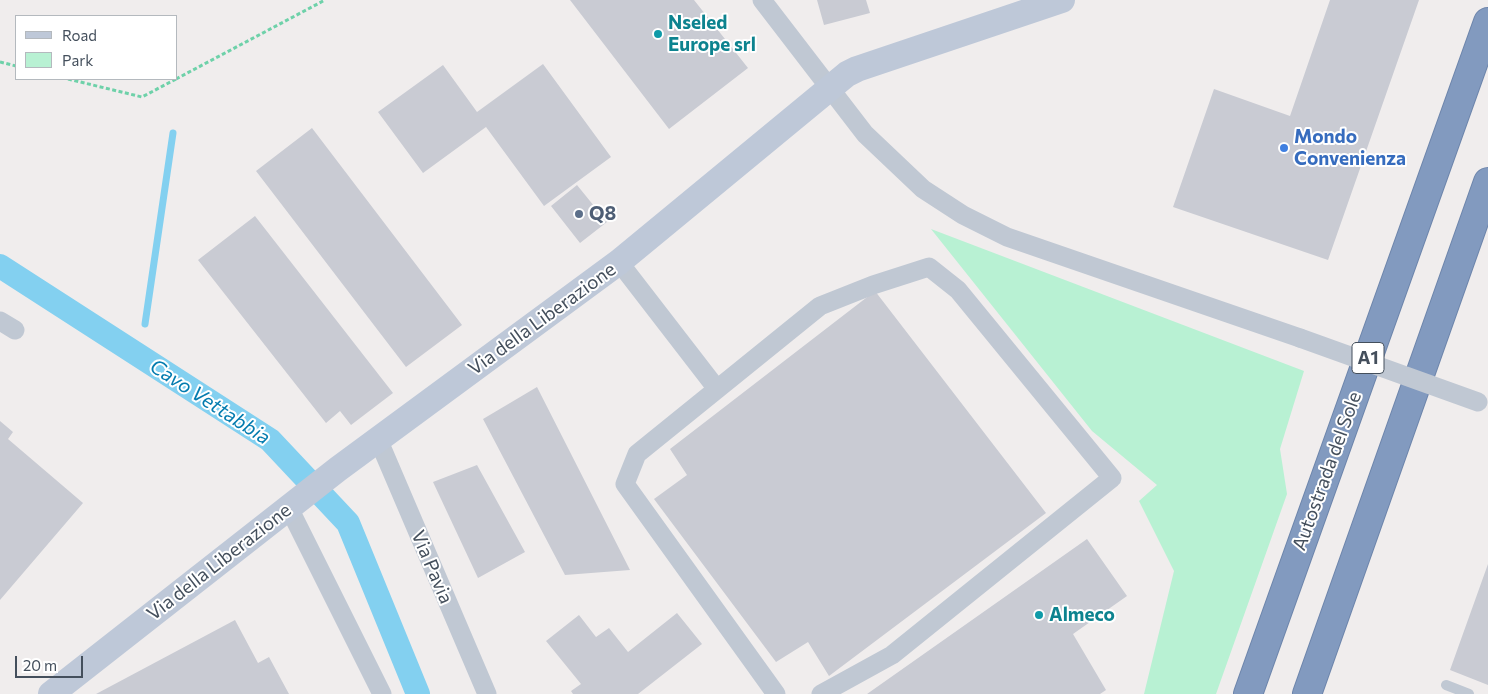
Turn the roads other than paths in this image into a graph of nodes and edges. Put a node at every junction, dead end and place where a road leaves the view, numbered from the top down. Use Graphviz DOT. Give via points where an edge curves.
graph roads {
  1 [pos="762,0"];
  2 [pos="1062,0"];
  3 [pos="1488,22"];
  4 [pos="830,87"];
  5 [pos="1488,182"];
  6 [pos="620,262"];
  7 [pos="717,389"];
  8 [pos="1483,404"];
  9 [pos="378,439"];
  10 [pos="294,503"];
  11 [pos="1446,685"];
  12 [pos="51,694"];
  13 [pos="382,694"];
  14 [pos="487,694"];
  15 [pos="776,694"];
  16 [pos="821,694"];
  17 [pos="1248,694"];
  18 [pos="1307,694"];
  19 [pos="1469,694"];
  1 -- 4 [label="street"];
  2 -- 4 [label="street, Via della Liberazione" via="856,69"];
  3 -- 17 [label="highway, Autostrada del Sole / A1"];
  4 -- 6 [label="street, Via della Liberazione"];
  4 -- 8 [label="street, bridge" via="865,134 924,189 963,215 1007,237"];
  5 -- 18 [label="highway"];
  6 -- 7 [label="street"];
  6 -- 9 [label="street, Via della Liberazione"];
  7 -- 15 [label="street" via="637,454 625,484"];
  7 -- 16 [label="street" via="820,306 929,268 958,290 1112,478 892,655"];
  9 -- 10 [label="street, Via della Liberazione"];
  9 -- 14 [label="street, Via Pavia"];
  10 -- 12 [label="street, Via della Liberazione"];
  10 -- 13 [label="street"];
  11 -- 19 [label="lane"];
}
